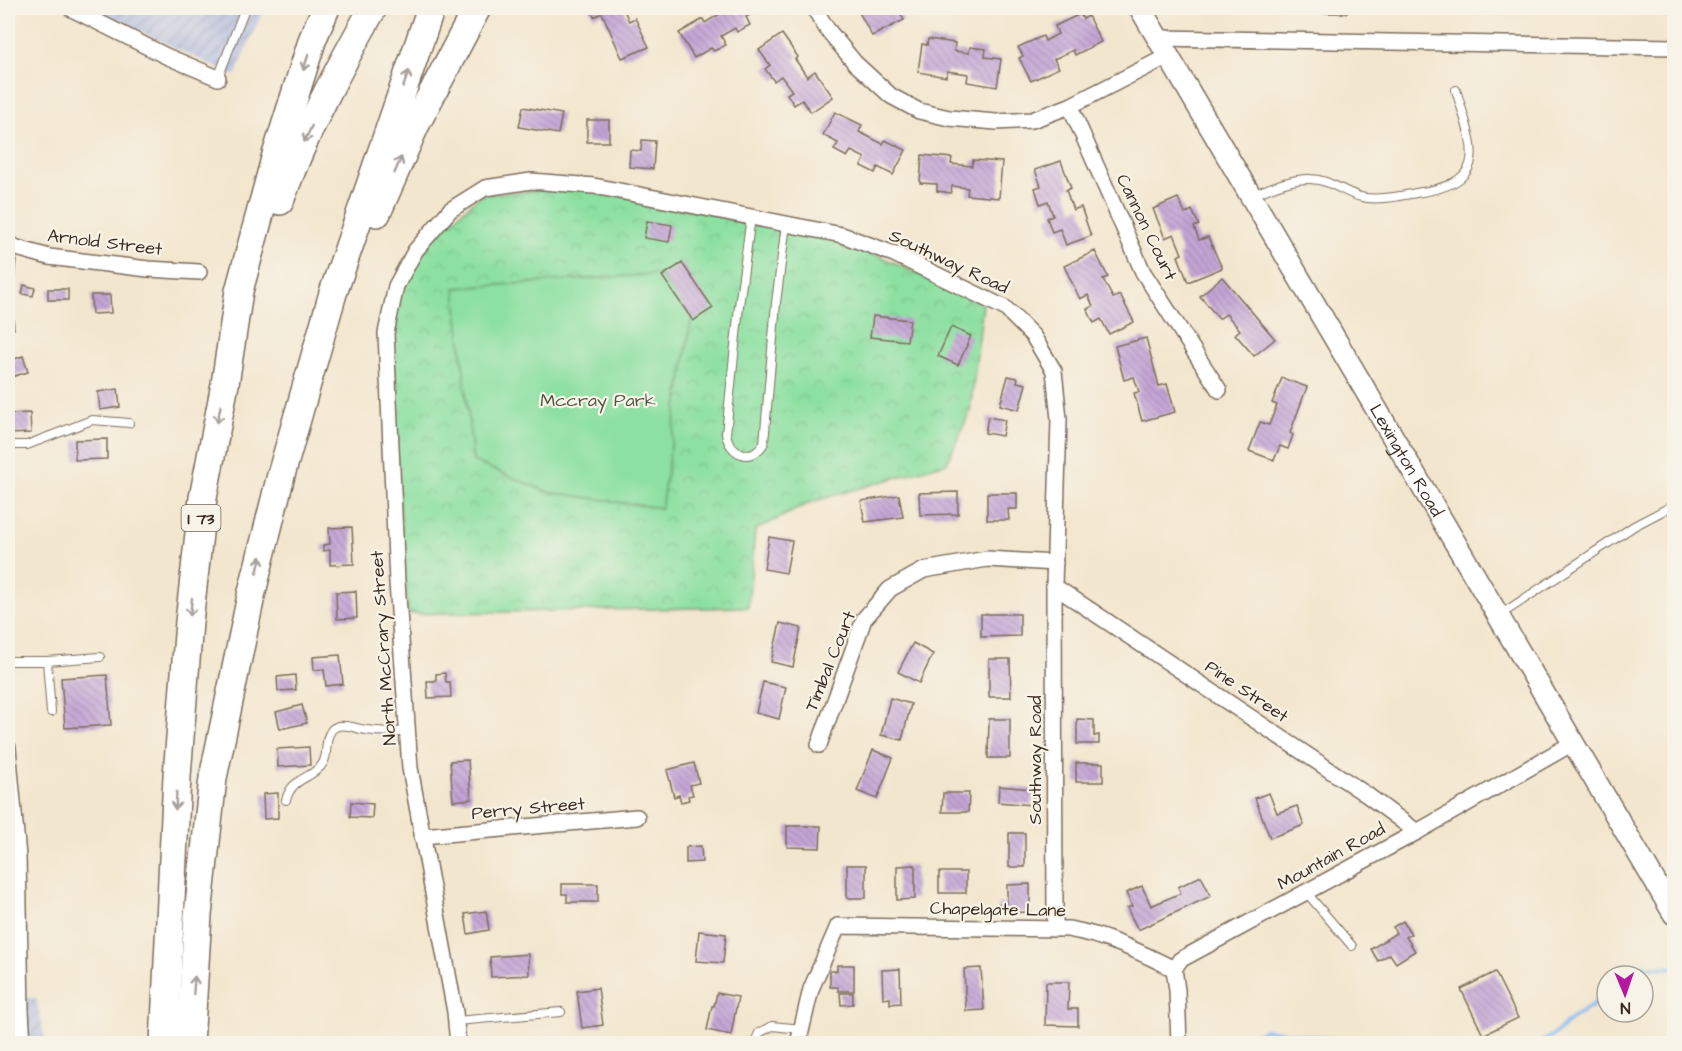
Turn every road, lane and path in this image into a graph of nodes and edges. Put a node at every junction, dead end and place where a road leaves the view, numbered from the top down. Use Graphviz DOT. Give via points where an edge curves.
graph roads {
  1 [pos="70,8"];
  2 [pos="245,8"];
  3 [pos="326,8"];
  4 [pos="373,8"];
  5 [pos="431,8"];
  6 [pos="477,8"];
  7 [pos="814,8"];
  8 [pos="1140,8"];
  9 [pos="1157,38"];
  10 [pos="1674,47"];
  11 [pos="1168,56"];
  12 [pos="218,78"];
  13 [pos="1456,90"];
  14 [pos="1070,106"];
  15 [pos="1250,196"];
  16 [pos="751,217"];
  17 [pos="786,224"];
  18 [pos="8,243"];
  19 [pos="415,251"];
  20 [pos="199,272"];
  21 [pos="225,384"];
  22 [pos="1220,390"];
  23 [pos="129,423"];
  24 [pos="8,445"];
  25 [pos="281,475"];
  26 [pos="1674,505"];
  27 [pos="1055,563"];
  28 [pos="1053,586"];
  29 [pos="1498,616"];
  30 [pos="100,657"];
  31 [pos="46,661"];
  32 [pos="8,662"];
  33 [pos="51,712"];
  34 [pos="407,732"];
  35 [pos="1573,743"];
  36 [pos="819,745"];
  37 [pos="8,748"];
  38 [pos="286,800"];
  39 [pos="637,818"];
  40 [pos="1417,832"];
  41 [pos="422,836"];
  42 [pos="1306,892"];
  43 [pos="1674,914"];
  44 [pos="1056,929"];
  45 [pos="1352,946"];
  46 [pos="1174,969"];
  47 [pos="561,1012"];
  48 [pos="456,1021"];
  49 [pos="800,1036"];
  50 [pos="23,1044"];
  51 [pos="164,1044"];
  52 [pos="190,1044"];
  53 [pos="458,1044"];
  54 [pos="754,1044"];
  55 [pos="1179,1044"];
  1 -- 12 [label="street"];
  2 -- 12 [label="lane"];
  3 -- 21 [label="highway, I 73, one-way" via="276,155 239,291"];
  4 -- 21 [label="highway, one-way" via="335,75 291,171 255,275"];
  25 -- 5 [label="highway, one-way" via="333,293"];
  25 -- 6 [label="highway, one-way" via="338,304 415,126"];
  7 -- 14 [label="street" via="855,63 891,96 919,111 996,122 1032,120"];
  8 -- 9 [label="main road, Lexington Road"];
  9 -- 10 [label="street"];
  9 -- 11 [label="main road, Lexington Road"];
  11 -- 14 [label="street"];
  11 -- 15 [label="main road, Lexington Road"];
  13 -- 15 [label="lane" via="1472,160 1468,171 1453,184 1435,190 1363,198 1322,180 1309,179 1287,182"];
  14 -- 22 [label="street, Cannon Court" via="1143,272"];
  15 -- 29 [label="main road, Lexington Road"];
  16 -- 17 [label="street, Southway Road"];
  16 -- 17 [label="lane" via="726,434 732,448 747,455 755,454 764,443"];
  16 -- 19 [label="street, Southway Road" via="594,186 531,182 485,188 450,210"];
  17 -- 27 [label="street, Southway Road" via="842,235 894,254 1005,308 1033,336 1054,371 1059,419"];
  18 -- 20 [label="street, Arnold Street" via="49,257"];
  19 -- 34 [label="street, North McCrary Street" via="396,286 386,333"];
  21 -- 51 [label="highway, I 73, one-way" via="203,498 189,622"];
  23 -- 24 [label="lane" via="92,420 27,446"];
  52 -- 25 [label="highway, one-way" via="198,915 213,778"];
  26 -- 29 [label="lane" via="1634,526"];
  27 -- 28 [label="street, Southway Road"];
  27 -- 36 [label="street, Timbal Court" via="987,559 924,570 890,589 864,619"];
  28 -- 40 [label="street, Pine Street"];
  28 -- 44 [label="street, Southway Road"];
  29 -- 35 [label="main road, Lexington Road"];
  30 -- 31 [label="lane"];
  31 -- 32 [label="lane"];
  31 -- 33 [label="lane"];
  34 -- 38 [label="lane" via="336,727 329,735 325,760 294,784"];
  34 -- 41 [label="street, North McCrary Street"];
  35 -- 40 [label="street, Mountain Road"];
  35 -- 43 [label="main road, Lexington Road"];
  37 -- 50 [label="street" via="18,856"];
  39 -- 41 [label="street, Perry Street"];
  40 -- 42 [label="street, Mountain Road"];
  41 -- 48 [label="street, North McCrary Street"];
  42 -- 45 [label="lane"];
  42 -- 46 [label="street, Mountain Road" via="1180,960"];
  44 -- 46 [label="street, Chapelgate Lane" via="1080,931 1116,942"];
  44 -- 49 [label="street, Chapelgate Lane" via="838,926 811,988"];
  46 -- 55 [label="street"];
  47 -- 48 [label="lane"];
  48 -- 53 [label="street, North McCrary Street"];
  49 -- 54 [label="lane" via="772,1026 759,1033"];
}
